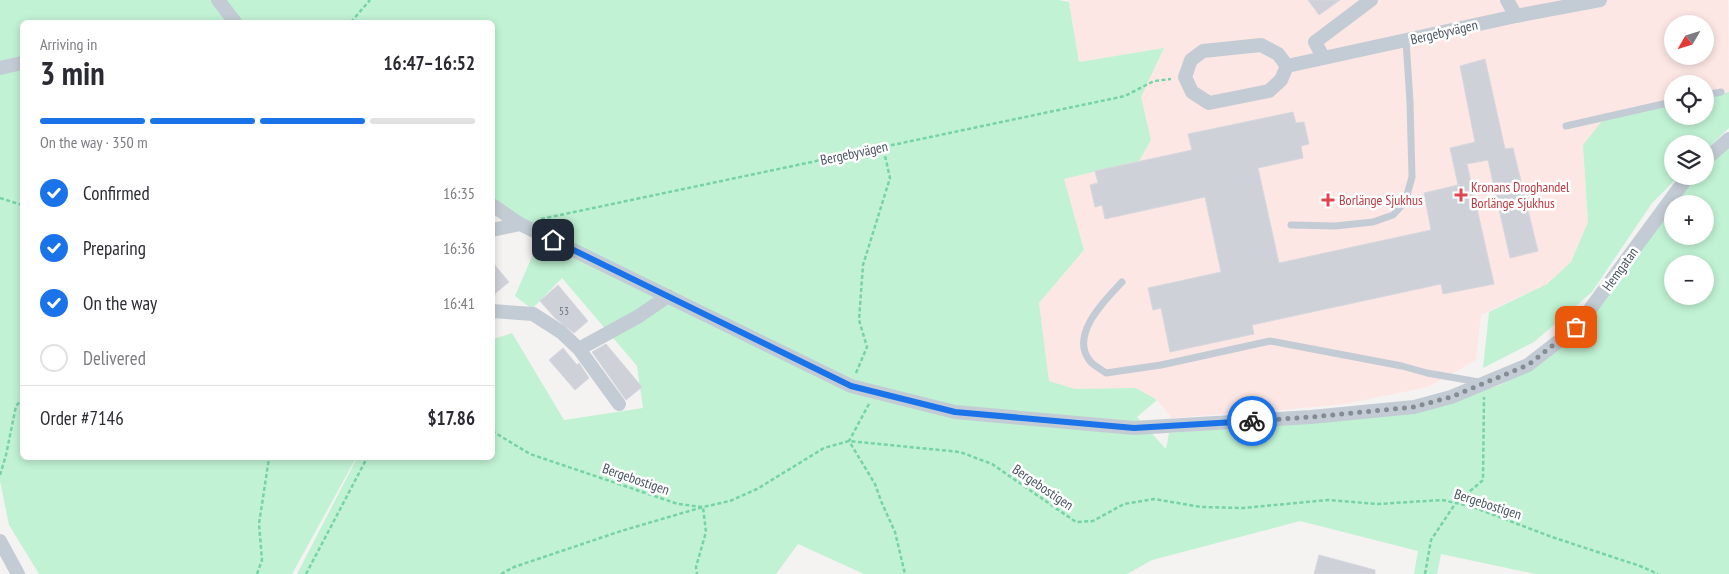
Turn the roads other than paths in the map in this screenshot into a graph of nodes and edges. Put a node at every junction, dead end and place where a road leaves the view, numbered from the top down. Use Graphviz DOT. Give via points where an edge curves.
graph roads {
  1 [pos="218,0"];
  2 [pos="1372,0"];
  3 [pos="1507,0"];
  4 [pos="1600,0"];
  5 [pos="1516,16"];
  6 [pos="234,20"];
  7 [pos="1406,41"];
  8 [pos="1323,58"];
  9 [pos="20,63"];
  10 [pos="1287,66"];
  11 [pos="0,68"];
  12 [pos="1721,92"];
  13 [pos="1714,93"];
  14 [pos="1664,104"];
  15 [pos="1566,126"];
  16 [pos="1729,139"];
  17 [pos="1714,152"];
  18 [pos="1681,185"];
  19 [pos="495,207"];
  20 [pos="520,224"];
  21 [pos="1291,225"];
  22 [pos="495,229"];
  23 [pos="1122,282"];
  24 [pos="668,296"];
  25 [pos="495,311"];
  26 [pos="579,349"];
  27 [pos="1484,383"];
  28 [pos="618,404"];
  29 [pos="0,541"];
  30 [pos="18,574"];
  1 -- 6 [label="street"];
  2 -- 8 [label="street" via="1315,42"];
  3 -- 5 [label="street"];
  4 -- 5 [label="street, Bergebyvägen"];
  5 -- 7 [label="street, Bergebyvägen"];
  7 -- 8 [label="street, Bergebyvägen"];
  7 -- 21 [label="lane" via="1412,177 1405,202 1393,215 1373,222 1335,226"];
  8 -- 10 [label="street, Bergebyvägen"];
  9 -- 11 [label="street"];
  10 -- 10 [label="street" via="1278,54 1261,45 1203,51 1191,60 1185,77 1192,92 1209,103 1269,91 1281,80"];
  12 -- 13 [label="lane"];
  14 -- 15 [label="lane"];
  16 -- 17 [label="street"];
  18 -- 27 [label="street, Hemgatan" via="1576,327 1528,365"];
  19 -- 20 [label="street, Hemgatan"];
  20 -- 22 [label="street"];
  20 -- 24 [label="street, Hemgatan"];
  23 -- 27 [label="lane" via="1102,303 1086,330 1083,345 1090,361 1106,373 1161,365 1270,341"];
  24 -- 26 [label="street"];
  24 -- 27 [label="street, Hemgatan" via="851,386 955,412 1134,428 1414,407 1451,397"];
  25 -- 26 [label="street" via="533,314 561,332"];
  26 -- 28 [label="street"];
  29 -- 30 [label="street"];
}
